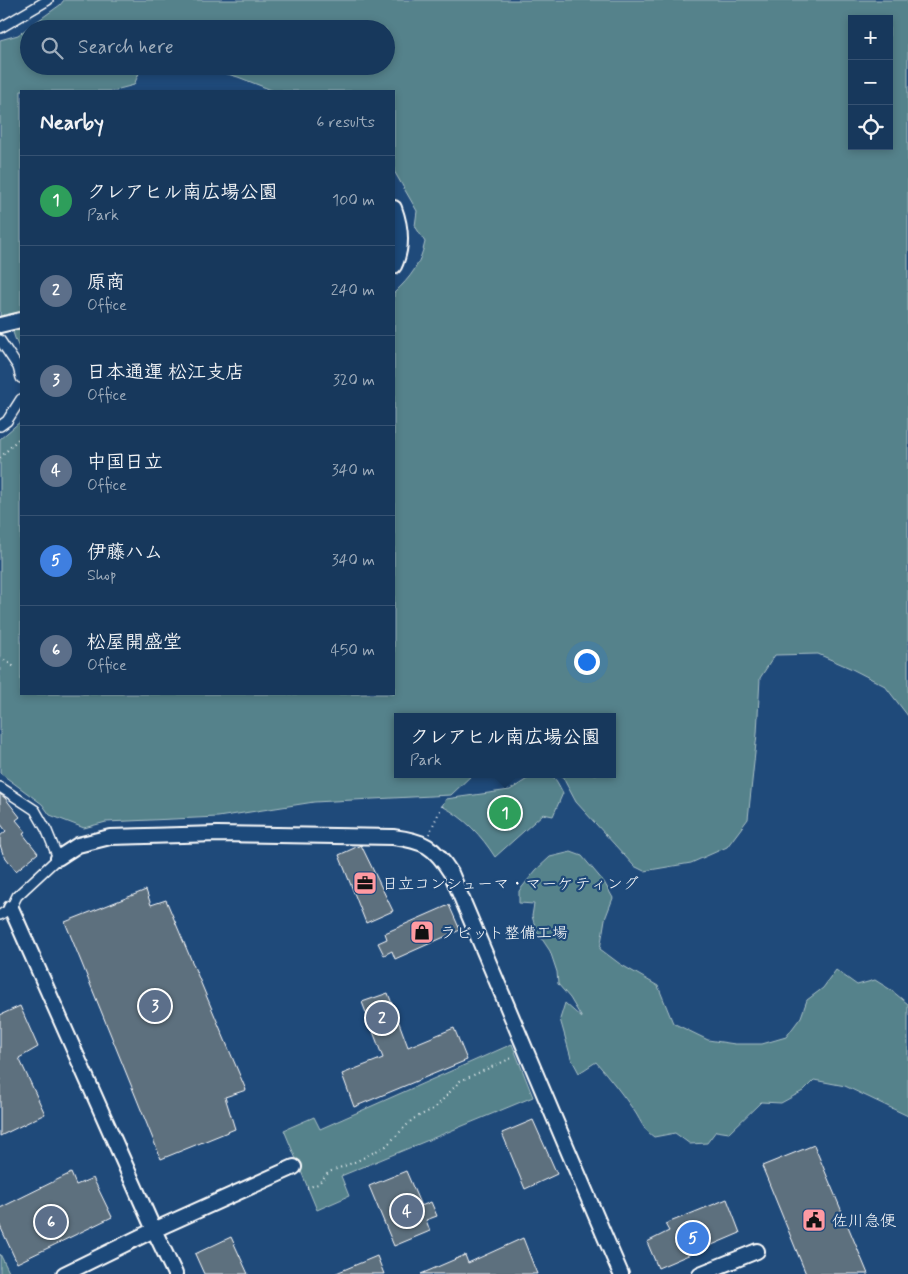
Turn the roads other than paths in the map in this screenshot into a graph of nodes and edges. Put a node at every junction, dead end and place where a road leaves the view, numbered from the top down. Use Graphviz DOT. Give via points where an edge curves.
graph roads {
  1 [pos="48,0"];
  2 [pos="0,28"];
  3 [pos="395,211"];
  4 [pos="395,262"];
  5 [pos="20,320"];
  6 [pos="0,324"];
  7 [pos="0,340"];
  8 [pos="20,374"];
  9 [pos="20,401"];
  10 [pos="0,426"];
  11 [pos="0,787"];
  12 [pos="58,858"];
  13 [pos="5,912"];
  14 [pos="294,1168"];
  15 [pos="154,1230"];
  16 [pos="757,1251"];
  17 [pos="64,1274"];
  18 [pos="175,1274"];
  19 [pos="622,1274"];
  20 [pos="700,1274"];
  1 -- 2 [label="street"];
  3 -- 4 [label="street" via="400,243"];
  5 -- 6 [label="street"];
  7 -- 8 [label="street"];
  9 -- 10 [label="street"];
  11 -- 12 [label="street" via="35,810"];
  12 -- 13 [label="street" via="16,896"];
  12 -- 19 [label="street" via="78,846 110,837 218,834 393,837 413,839 427,845 451,873 558,1131"];
  13 -- 15 [label="street"];
  14 -- 15 [label="street"];
  15 -- 17 [label="street"];
  15 -- 18 [label="street"];
  16 -- 20 [label="street"];
}
